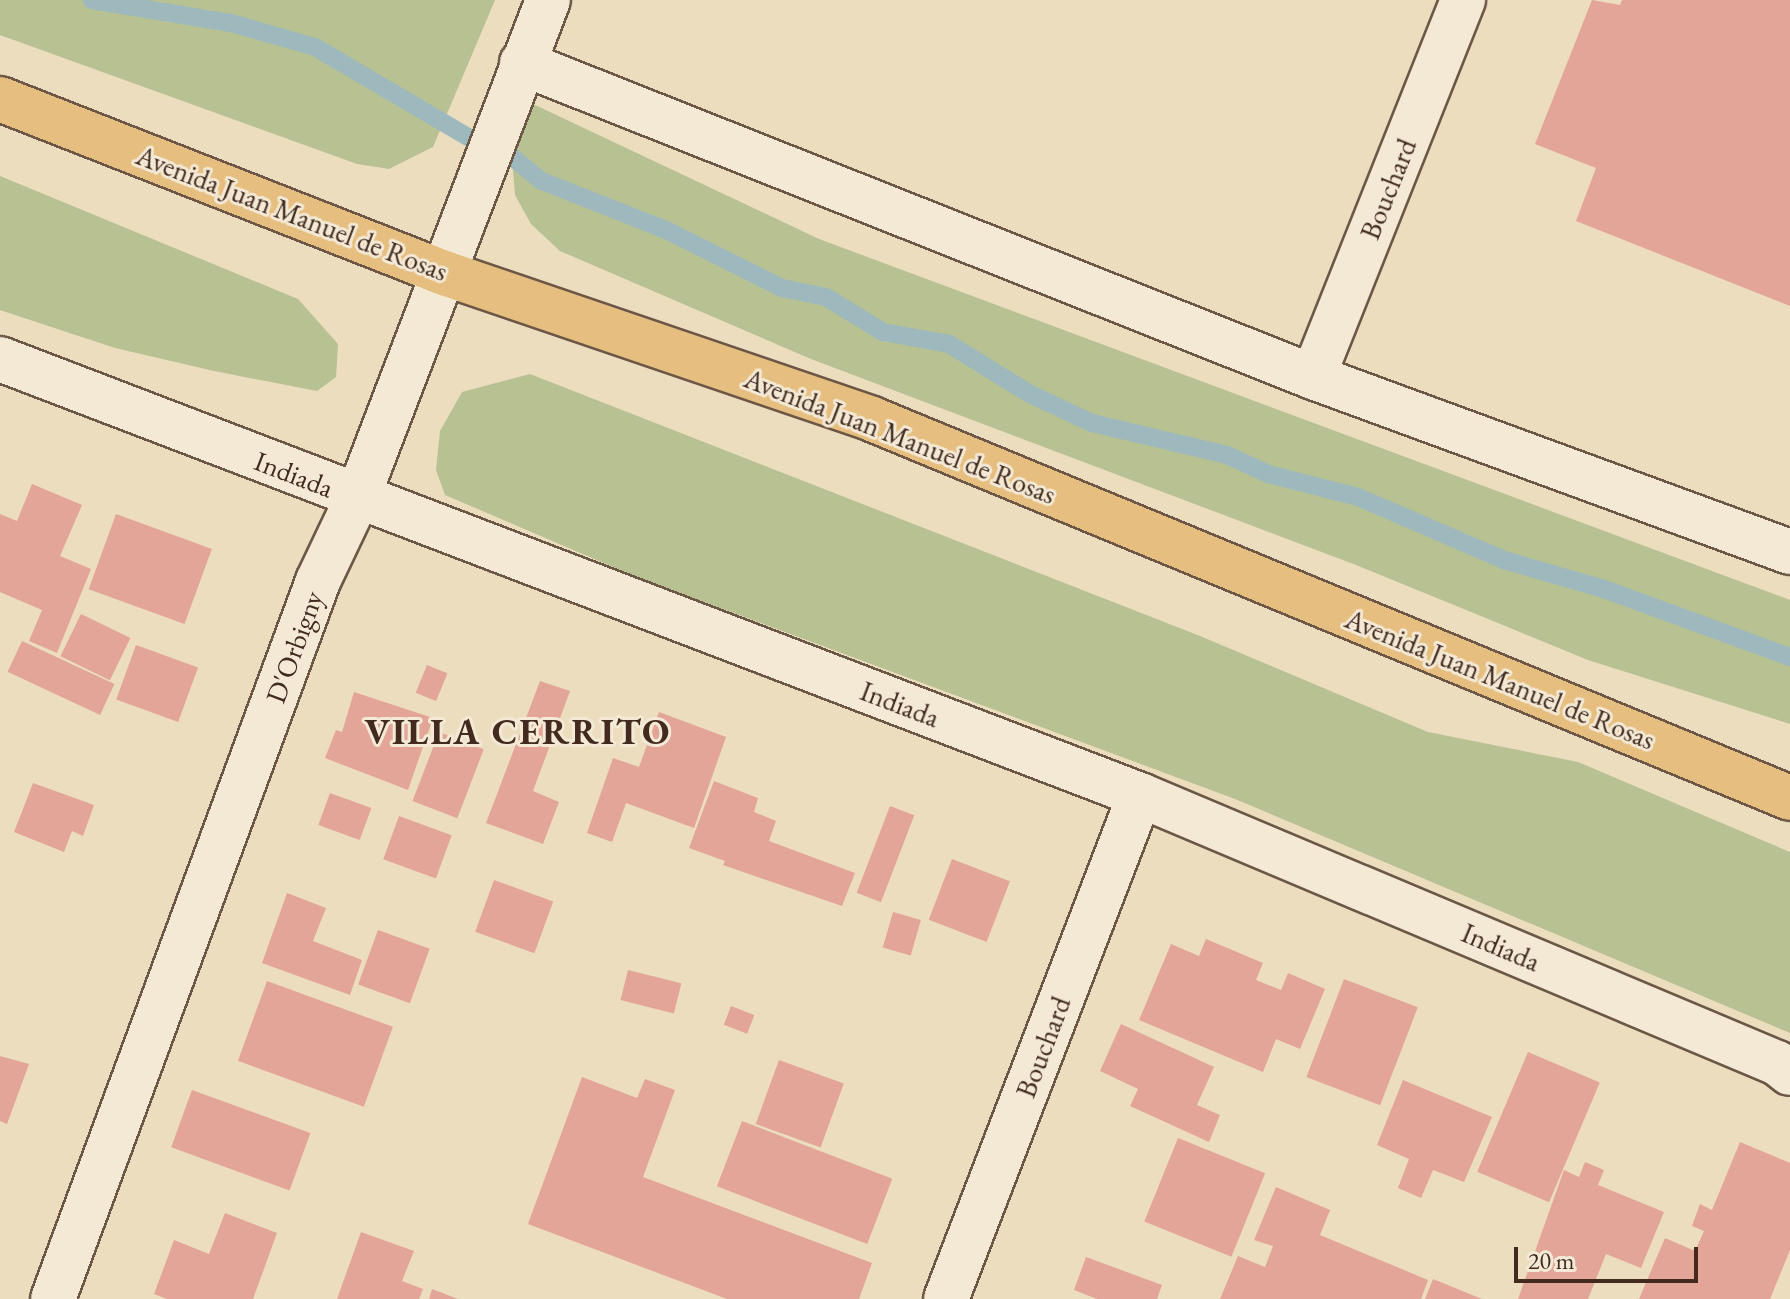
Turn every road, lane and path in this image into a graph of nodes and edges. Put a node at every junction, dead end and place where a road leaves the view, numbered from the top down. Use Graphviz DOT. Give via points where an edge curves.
graph roads {
  1 [pos="548,0"];
  2 [pos="1463,0"];
  3 [pos="522,63"];
  4 [pos="0,99"];
  5 [pos="444,273"];
  6 [pos="0,359"];
  7 [pos="1313,377"];
  8 [pos="357,499"];
  9 [pos="1790,552"];
  10 [pos="1140,795"];
  11 [pos="1790,798"];
  12 [pos="1790,1073"];
  13 [pos="53,1299"];
  14 [pos="946,1299"];
  1 -- 3 [label="street, D'Orbigny"];
  2 -- 7 [label="street, Bouchard"];
  3 -- 5 [label="street, D'Orbigny"];
  3 -- 7 [label="street"];
  4 -- 5 [label="main road, Avenida Juan Manuel de Rosas"];
  5 -- 8 [label="street, D'Orbigny"];
  5 -- 11 [label="main road, Avenida Juan Manuel de Rosas" via="872,419"];
  6 -- 8 [label="street, Indiada"];
  7 -- 9 [label="street"];
  8 -- 10 [label="street, Indiada"];
  8 -- 13 [label="street, D'Orbigny" via="318,581"];
  10 -- 12 [label="street, Indiada" via="1777,1063"];
  10 -- 14 [label="street, Bouchard"];
}
